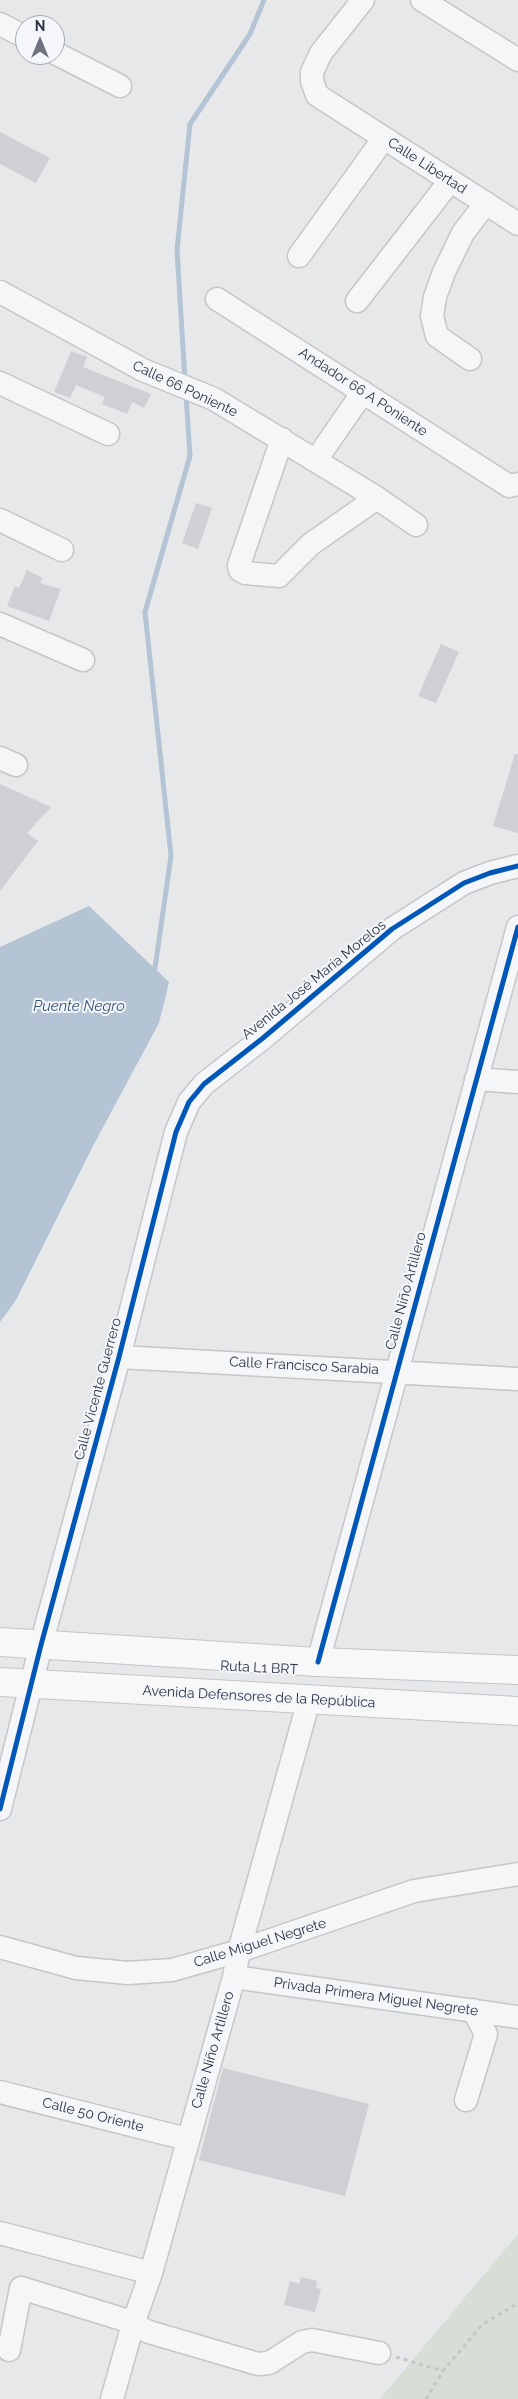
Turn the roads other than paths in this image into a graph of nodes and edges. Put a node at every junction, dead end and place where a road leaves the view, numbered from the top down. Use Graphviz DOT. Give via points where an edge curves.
graph roads {
  1 [pos="363,0"];
  2 [pos="422,0"];
  3 [pos="0,24"];
  4 [pos="15,32"];
  5 [pos="65,58"];
  6 [pos="518,60"];
  7 [pos="120,86"];
  8 [pos="384,138"];
  9 [pos="450,181"];
  10 [pos="486,203"];
  11 [pos="518,224"];
  12 [pos="300,256"];
  13 [pos="0,292"];
  14 [pos="218,299"];
  15 [pos="358,301"];
  16 [pos="470,359"];
  17 [pos="0,383"];
  18 [pos="363,392"];
  19 [pos="108,434"];
  20 [pos="282,439"];
  21 [pos="316,460"];
  22 [pos="514,485"];
  23 [pos="377,498"];
  24 [pos="0,520"];
  25 [pos="416,525"];
  26 [pos="62,550"];
  27 [pos="0,624"];
  28 [pos="82,660"];
  29 [pos="518,866"];
  30 [pos="518,927"];
  31 [pos="476,1079"];
  32 [pos="518,1082"];
  33 [pos="189,1102"];
  34 [pos="119,1357"];
  35 [pos="396,1371"];
  36 [pos="518,1379"];
  37 [pos="0,1642"];
  38 [pos="0,1654"];
  39 [pos="318,1662"];
  40 [pos="36,1664"];
  41 [pos="0,1670"];
  42 [pos="518,1670"];
  43 [pos="0,1682"];
  44 [pos="518,1683"];
  45 [pos="518,1698"];
  46 [pos="309,1700"];
  47 [pos="518,1711"];
  48 [pos="0,1809"];
  49 [pos="518,1874"];
  50 [pos="0,1947"];
  51 [pos="239,1951"];
  52 [pos="234,1977"];
  53 [pos="473,2010"];
  54 [pos="518,2016"];
  55 [pos="0,2092"];
  56 [pos="466,2100"];
  57 [pos="187,2139"];
  58 [pos="0,2233"];
  59 [pos="151,2273"];
  60 [pos="133,2324"];
  61 [pos="9,2350"];
  62 [pos="379,2353"];
  63 [pos="112,2399"];
  1 -- 8 [label="street, Calle Libertad" via="321,53 312,72 312,81 317,95"];
  2 -- 6 [label="street"];
  3 -- 4 [label="street"];
  5 -- 7 [label="street"];
  8 -- 9 [label="street, Calle Libertad"];
  8 -- 12 [label="street"];
  9 -- 10 [label="street, Calle Libertad"];
  9 -- 15 [label="street"];
  10 -- 11 [label="street, Calle Libertad"];
  10 -- 16 [label="street" via="463,233 444,272 432,316 437,336"];
  13 -- 20 [label="street, Calle 66 Poniente" via="143,370 214,399"];
  14 -- 18 [label="street, Andador 66 A Poniente"];
  17 -- 19 [label="street"];
  18 -- 21 [label="street"];
  18 -- 22 [label="street, Andador 66 A Poniente"];
  20 -- 21 [label="street, Calle 66 Poniente"];
  20 -- 23 [label="street" via="240,570 279,576 311,544"];
  21 -- 23 [label="street, Calle 66 Poniente"];
  23 -- 25 [label="street, Calle 66 Poniente"];
  24 -- 26 [label="street"];
  27 -- 28 [label="street"];
  29 -- 33 [label="street, Avenida José María Morelos" via="464,883 392,929 204,1084"];
  30 -- 31 [label="street, Calle Niño Artillero"];
  31 -- 32 [label="street"];
  31 -- 35 [label="street, Calle Niño Artillero"];
  33 -- 34 [label="street, Calle Vicente Guerrero" via="176,1132"];
  34 -- 35 [label="street, Calle Francisco Sarabia"];
  34 -- 40 [label="street, Calle Vicente Guerrero"];
  35 -- 36 [label="street, Calle Francisco Sarabia"];
  35 -- 39 [label="street, Calle Niño Artillero"];
  37 -- 40 [label="main road, Avenida Defensores de la República"];
  38 -- 40 [label="street, Ruta L1 BRT"];
  39 -- 40 [label="main road, Avenida Defensores de la República"];
  39 -- 42 [label="main road, Avenida Defensores de la República"];
  40 -- 41 [label="street, Ruta L1 BRT"];
  40 -- 43 [label="main road, Avenida Defensores de la República"];
  40 -- 44 [label="street, Ruta L1 BRT"];
  40 -- 45 [label="street, Ruta L1 BRT"];
  40 -- 46 [label="main road, Avenida Defensores de la República"];
  40 -- 48 [label="street, Calle Vicente Guerrero"];
  46 -- 47 [label="main road, Avenida Defensores de la República"];
  46 -- 51 [label="street, Calle Niño Artillero"];
  49 -- 51 [label="street, Calle Miguel Negrete" via="414,1891"];
  50 -- 51 [label="street, Calle Miguel Negrete" via="76,1968 128,1973 172,1970"];
  51 -- 52 [label="street, Calle Niño Artillero"];
  52 -- 53 [label="street, Privada Primera Miguel Negrete"];
  52 -- 57 [label="street, Calle Niño Artillero"];
  53 -- 54 [label="street, Privada Primera Miguel Negrete"];
  53 -- 56 [label="street" via="486,2034"];
  55 -- 57 [label="street, Calle 50 Oriente"];
  57 -- 59 [label="street, Calle Niño Artillero"];
  58 -- 59 [label="street"];
  59 -- 60 [label="street, Calle Niño Artillero"];
  60 -- 61 [label="street" via="21,2288"];
  60 -- 62 [label="street" via="149,2332 258,2364 269,2364 302,2342 312,2340"];
  60 -- 63 [label="street, Calle Niño Artillero"];
}
